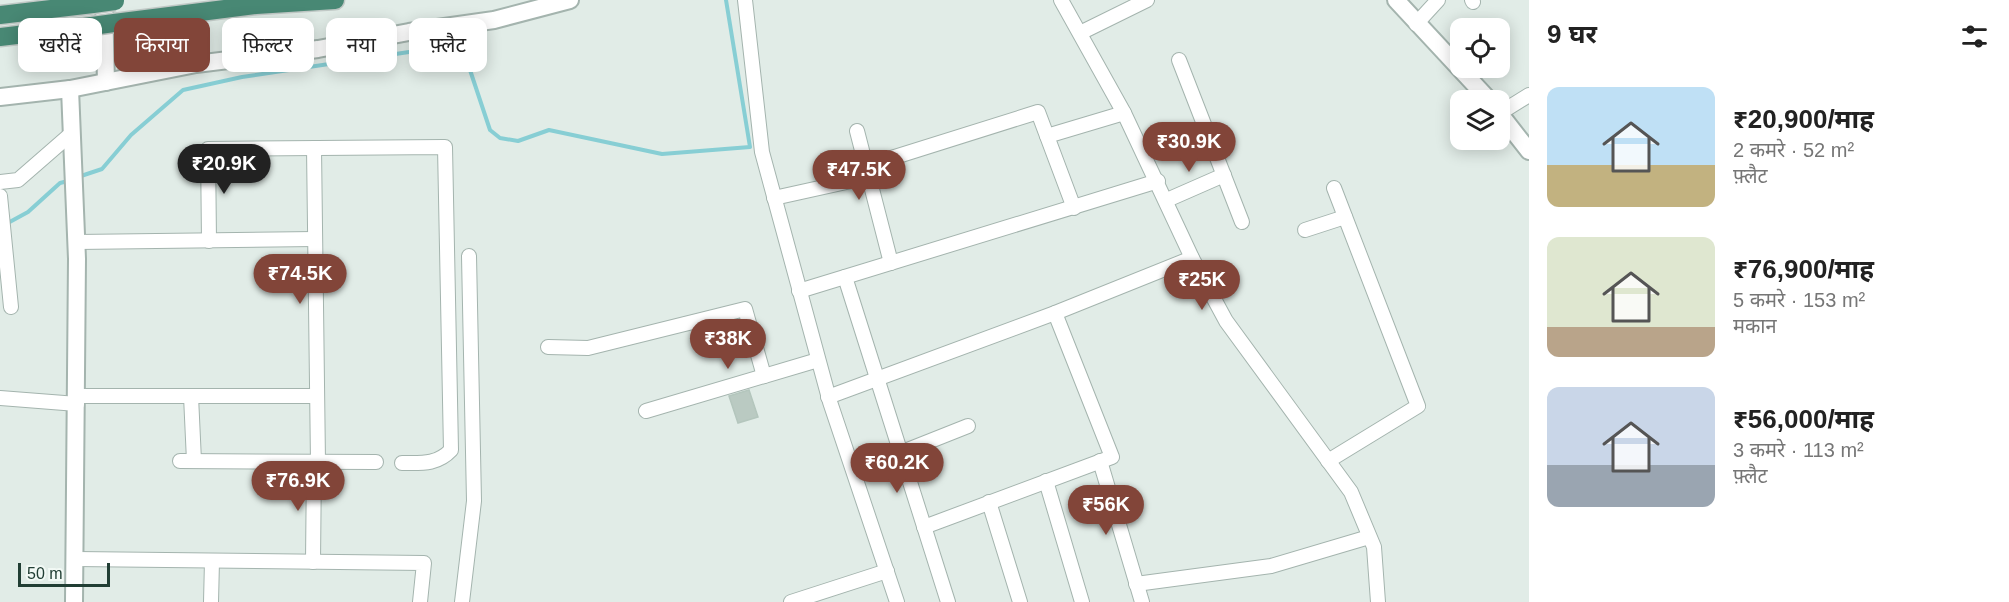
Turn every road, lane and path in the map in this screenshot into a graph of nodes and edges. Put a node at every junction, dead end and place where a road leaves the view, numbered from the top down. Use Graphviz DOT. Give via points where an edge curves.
graph roads {
  1 [pos="334,0"];
  2 [pos="570,0"];
  3 [pos="745,0"];
  4 [pos="1061,0"];
  5 [pos="1147,0"];
  6 [pos="1396,0"];
  7 [pos="1438,0"];
  8 [pos="110,1"];
  9 [pos="0,15"];
  10 [pos="1416,24"];
  11 [pos="1080,33"];
  12 [pos="0,37"];
  13 [pos="1179,60"];
  14 [pos="106,82"];
  15 [pos="70,89"];
  16 [pos="1479,90"];
  17 [pos="1529,95"];
  18 [pos="0,97"];
  19 [pos="1510,107"];
  20 [pos="1124,112"];
  21 [pos="1510,127"];
  22 [pos="857,131"];
  23 [pos="72,133"];
  24 [pos="1047,136"];
  25 [pos="314,148"];
  26 [pos="1529,151"];
  27 [pos="868,172"];
  28 [pos="1224,175"];
  29 [pos="1158,181"];
  30 [pos="0,182"];
  31 [pos="1334,188"];
  32 [pos="0,196"];
  33 [pos="774,198"];
  34 [pos="1167,201"];
  35 [pos="1074,208"];
  36 [pos="1,213"];
  37 [pos="1345,217"];
  38 [pos="1242,222"];
  39 [pos="1305,230"];
  40 [pos="315,239"];
  41 [pos="209,241"];
  42 [pos="77,242"];
  43 [pos="469,256"];
  44 [pos="1192,258"];
  45 [pos="891,263"];
  46 [pos="845,277"];
  47 [pos="799,291"];
  48 [pos="10,307"];
  49 [pos="1055,313"];
  50 [pos="548,347"];
  51 [pos="818,360"];
  52 [pos="764,376"];
  53 [pos="878,376"];
  54 [pos="190,396"];
  55 [pos="317,396"];
  56 [pos="828,397"];
  57 [pos="0,398"];
  58 [pos="76,400"];
  59 [pos="646,411"];
  60 [pos="968,426"];
  61 [pos="900,453"];
  62 [pos="1100,461"];
  63 [pos="1328,461"];
  64 [pos="316,462"];
  65 [pos="376,462"];
  66 [pos="402,463"];
  67 [pos="1046,481"];
  68 [pos="989,502"];
  69 [pos="924,527"];
  70 [pos="1369,537"];
  71 [pos="76,559"];
  72 [pos="213,561"];
  73 [pos="314,562"];
  74 [pos="887,571"];
  75 [pos="1136,584"];
  76 [pos="831,596"];
  77 [pos="74,602"];
  78 [pos="211,602"];
  79 [pos="420,602"];
  80 [pos="462,602"];
  81 [pos="791,602"];
  82 [pos="897,602"];
  83 [pos="948,602"];
  84 [pos="1020,602"];
  85 [pos="1082,602"];
  86 [pos="1142,602"];
  87 [pos="1378,602"];
  1 -- 12 [label="highway, bridge" via="256,5"];
  2 -- 14 [label="street" via="494,20 196,64"];
  3 -- 33 [label="street" via="762,152"];
  4 -- 11 [label="street"];
  5 -- 11 [label="street"];
  6 -- 10 [label="street"];
  7 -- 10 [label="street"];
  8 -- 9 [label="highway"];
  8 -- 14 [label="street"];
  10 -- 16 [label="street"];
  11 -- 20 [label="street"];
  13 -- 28 [label="street"];
  14 -- 15 [label="street"];
  15 -- 18 [label="street"];
  15 -- 23 [label="street"];
  17 -- 19 [label="street"];
  20 -- 24 [label="street"];
  20 -- 29 [label="street"];
  21 -- 26 [label="street"];
  22 -- 27 [label="street"];
  23 -- 30 [label="street" via="18,180"];
  23 -- 42 [label="street"];
  24 -- 27 [label="street" via="1038,112"];
  24 -- 35 [label="street"];
  25 -- 40 [label="street"];
  25 -- 41 [label="street" via="208,149"];
  25 -- 66 [label="street" via="445,147 451,450 432,463"];
  27 -- 33 [label="street"];
  27 -- 45 [label="street"];
  28 -- 34 [label="street"];
  28 -- 38 [label="street"];
  29 -- 34 [label="street"];
  29 -- 35 [label="street"];
  31 -- 37 [label="street"];
  32 -- 36 [label="street"];
  33 -- 47 [label="street"];
  34 -- 44 [label="street"];
  35 -- 45 [label="street"];
  36 -- 48 [label="street"];
  37 -- 39 [label="street"];
  37 -- 63 [label="street" via="1418,406"];
  40 -- 41 [label="street"];
  40 -- 55 [label="street"];
  41 -- 42 [label="street"];
  42 -- 58 [label="street"];
  43 -- 80 [label="street" via="474,501"];
  44 -- 49 [label="street"];
  44 -- 63 [label="street" via="1226,321"];
  45 -- 46 [label="street"];
  46 -- 47 [label="street"];
  46 -- 53 [label="street"];
  47 -- 51 [label="street"];
  49 -- 53 [label="street"];
  49 -- 62 [label="street" via="1112,457"];
  50 -- 52 [label="street" via="588,348 745,309"];
  51 -- 52 [label="street"];
  51 -- 56 [label="street"];
  52 -- 59 [label="street"];
  53 -- 56 [label="street"];
  53 -- 61 [label="street"];
  54 -- 55 [label="street"];
  54 -- 58 [label="street"];
  54 -- 64 [label="street" via="187,461"];
  55 -- 64 [label="street"];
  56 -- 74 [label="street"];
  57 -- 58 [label="street"];
  58 -- 71 [label="street"];
  60 -- 61 [label="street"];
  61 -- 69 [label="street"];
  62 -- 67 [label="street"];
  62 -- 75 [label="street"];
  63 -- 70 [label="street" via="1351,492"];
  64 -- 65 [label="street"];
  64 -- 73 [label="street"];
  67 -- 68 [label="street"];
  67 -- 85 [label="street"];
  68 -- 69 [label="street"];
  68 -- 84 [label="street"];
  69 -- 83 [label="street"];
  70 -- 75 [label="street" via="1271,566"];
  70 -- 87 [label="street" via="1374,547"];
  71 -- 72 [label="street"];
  71 -- 77 [label="street"];
  72 -- 73 [label="street"];
  72 -- 78 [label="street"];
  73 -- 79 [label="street" via="424,563"];
  74 -- 76 [label="street"];
  74 -- 82 [label="street"];
  75 -- 86 [label="street"];
  76 -- 81 [label="street"];
}
